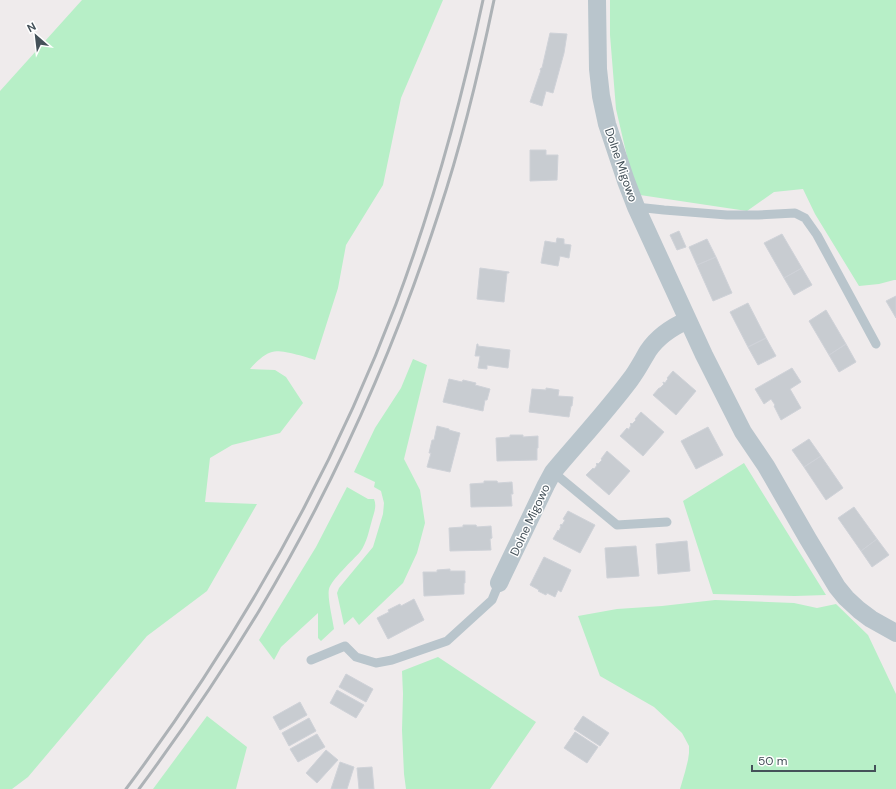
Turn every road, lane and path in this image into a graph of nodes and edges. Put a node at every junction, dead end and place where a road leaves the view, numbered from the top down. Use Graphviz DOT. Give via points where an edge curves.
graph roads {
  1 [pos="597,0"];
  2 [pos="636,207"];
  3 [pos="688,320"];
  4 [pos="876,344"];
  5 [pos="553,472"];
  6 [pos="666,522"];
  7 [pos="500,583"];
  8 [pos="896,633"];
  9 [pos="311,660"];
  1 -- 2 [label="street, Dolne Migowo" via="601,96 607,124"];
  2 -- 3 [label="street, Dolne Migowo"];
  2 -- 4 [label="lane" via="727,215 795,213 804,218"];
  3 -- 5 [label="street, Dolne Migowo" via="662,335 648,351 631,379"];
  3 -- 8 [label="street, Dolne Migowo" via="743,432 766,466 837,587 859,610"];
  5 -- 6 [label="lane" via="617,525"];
  5 -- 7 [label="street, Dolne Migowo"];
  7 -- 9 [label="lane, Dolne Migowo" via="492,600 446,641 376,663 356,657 345,646"];
}
